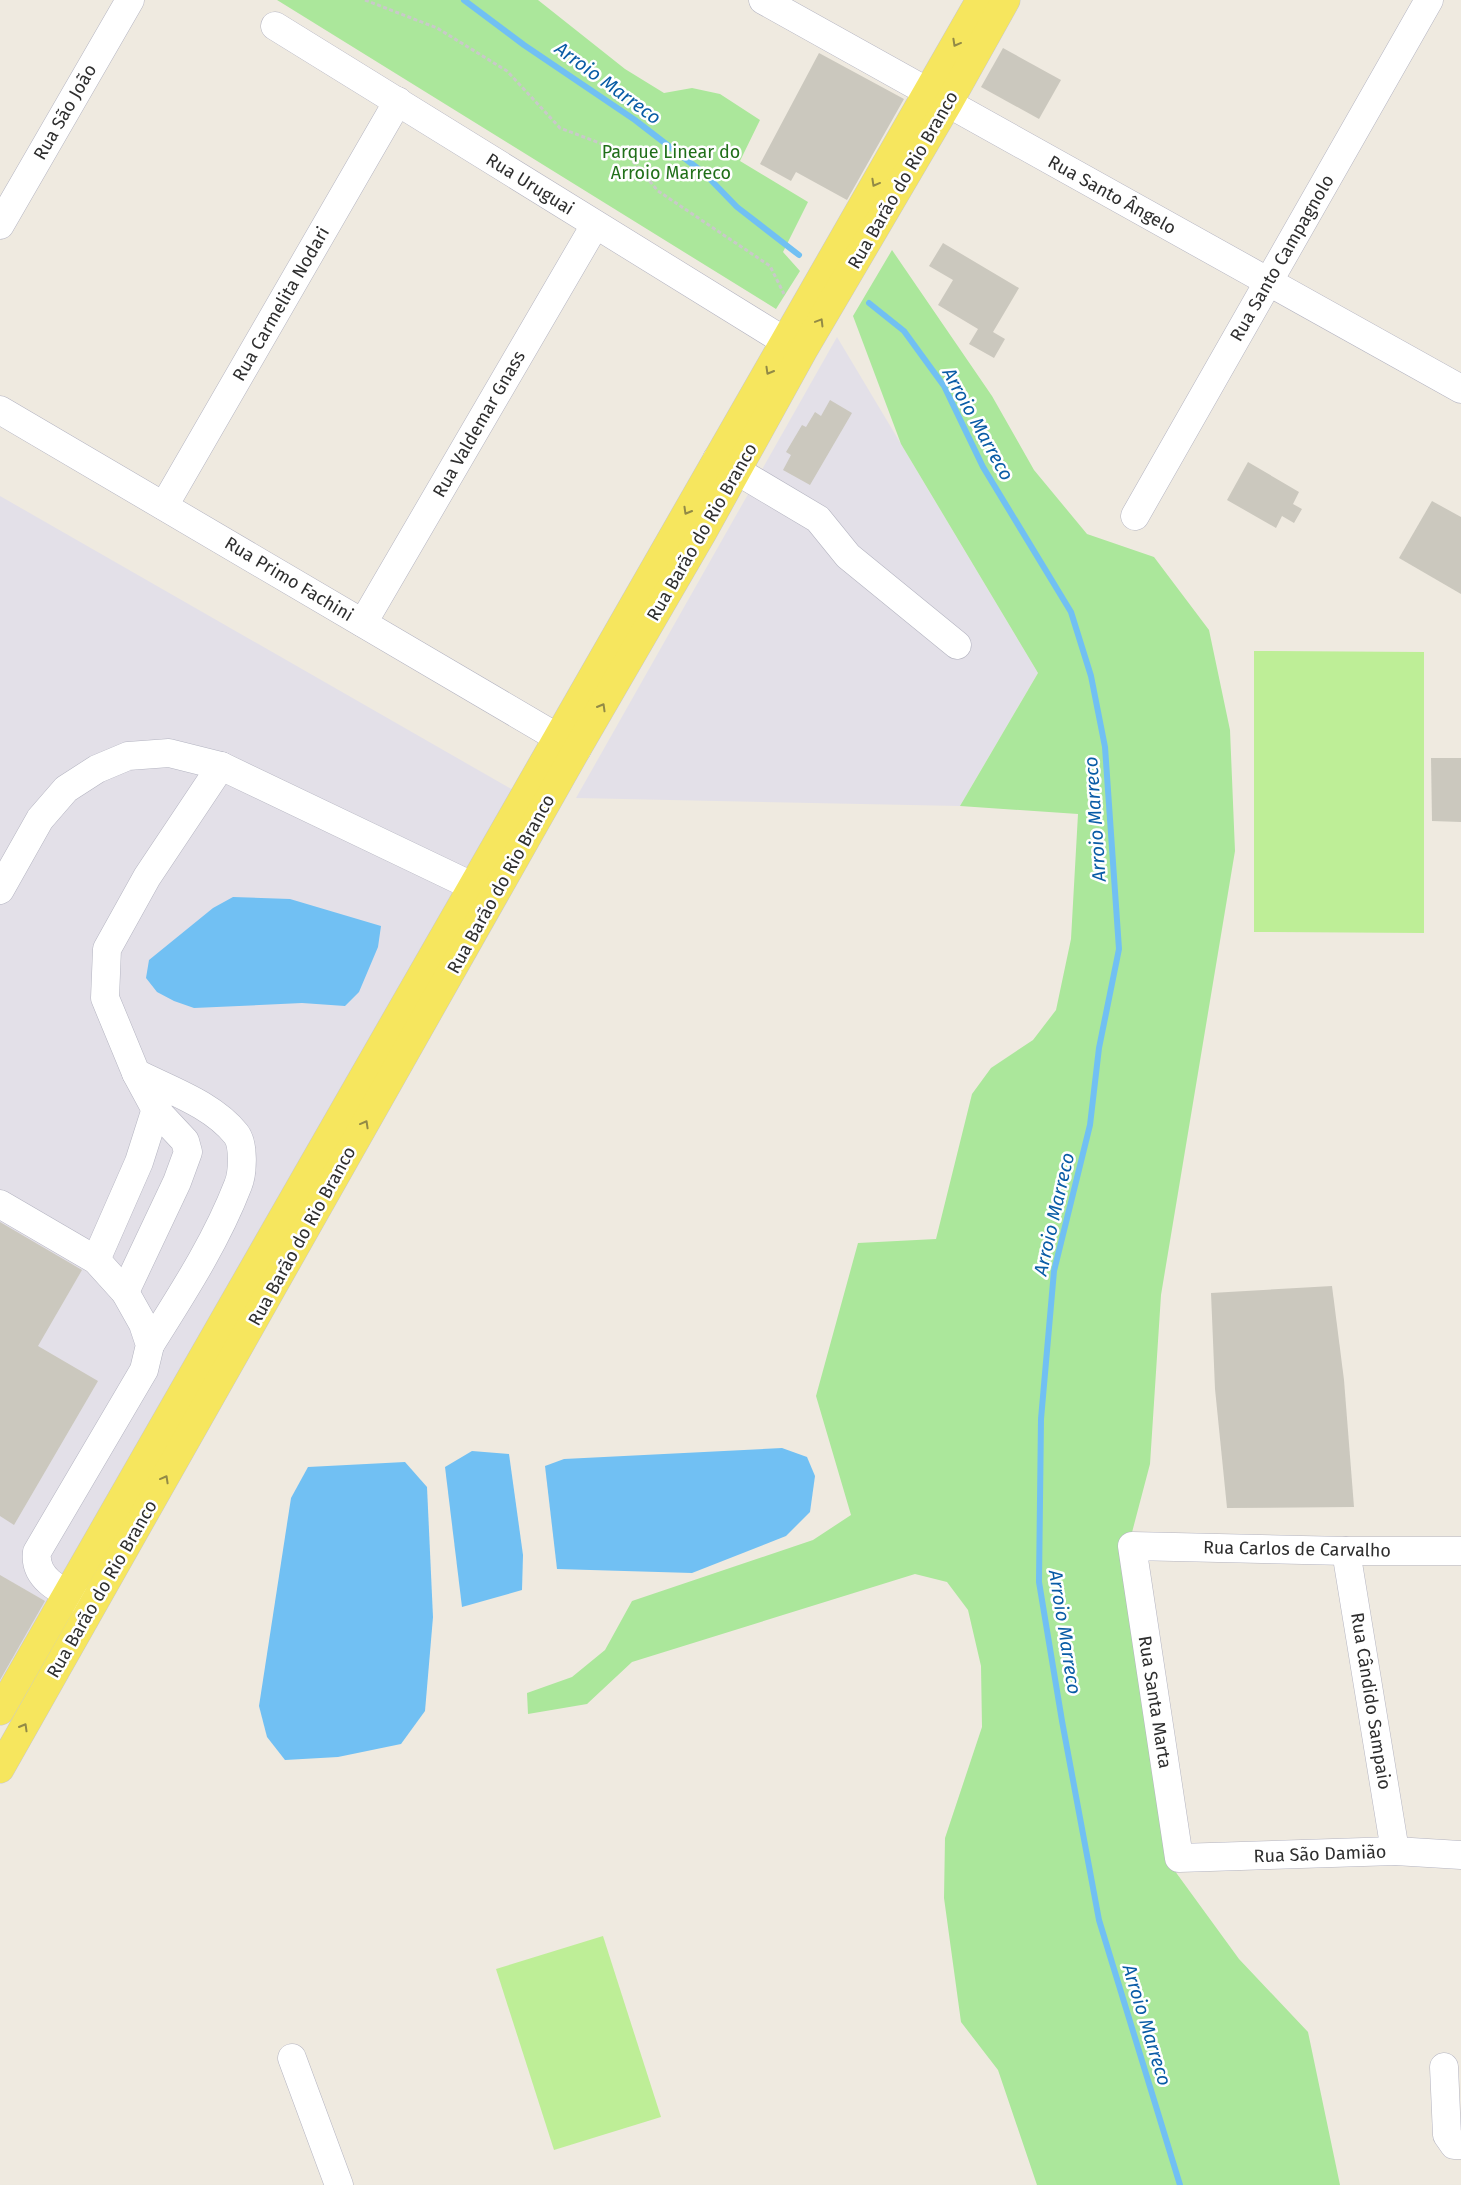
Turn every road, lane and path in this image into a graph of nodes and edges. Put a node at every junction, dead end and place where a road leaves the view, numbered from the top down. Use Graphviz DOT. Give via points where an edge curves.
graph roads {
  1 [pos="130,0"];
  2 [pos="365,0"];
  3 [pos="763,0"];
  4 [pos="980,0"];
  5 [pos="1006,0"];
  6 [pos="1429,0"];
  7 [pos="275,26"];
  8 [pos="937,98"];
  9 [pos="398,101"];
  10 [pos="868,218"];
  11 [pos="0,225"];
  12 [pos="596,225"];
  13 [pos="1268,282"];
  14 [pos="787,301"];
  15 [pos="786,342"];
  16 [pos="1461,389"];
  17 [pos="0,410"];
  18 [pos="727,465"];
  19 [pos="164,506"];
  20 [pos="1135,516"];
  21 [pos="363,623"];
  22 [pos="957,645"];
  23 [pos="567,744"];
  24 [pos="221,766"];
  25 [pos="0,890"];
  26 [pos="484,892"];
  27 [pos="160,1098"];
  28 [pos="139,1162"];
  29 [pos="177,1182"];
  30 [pos="0,1204"];
  31 [pos="96,1260"];
  32 [pos="124,1292"];
  33 [pos="150,1345"];
  34 [pos="214,1364"];
  35 [pos="1132,1546"];
  36 [pos="1346,1551"];
  37 [pos="1461,1551"];
  38 [pos="68,1594"];
  39 [pos="92,1607"];
  40 [pos="0,1711"];
  41 [pos="0,1769"];
  42 [pos="1395,1851"];
  43 [pos="1461,1855"];
  44 [pos="1179,1858"];
  45 [pos="292,2058"];
  46 [pos="1444,2067"];
  47 [pos="1461,2145"];
  48 [pos="339,2185"];
  1 -- 11 [label="street, Rua São João"];
  2 -- 14 [label="path" via="438,28 507,71 560,128 626,153 658,191 770,266"];
  3 -- 8 [label="street, Rua Santo Ângelo"];
  4 -- 8 [label="main road, Rua Barão do Rio Branco, one-way"];
  5 -- 8 [label="main road, Rua Barão do Rio Branco"];
  6 -- 13 [label="street, Rua Santo Campagnolo"];
  7 -- 9 [label="street, Rua Uruguai"];
  8 -- 10 [label="main road, Rua Barão do Rio Branco"];
  8 -- 13 [label="street, Rua Santo Ângelo"];
  9 -- 12 [label="street, Rua Uruguai"];
  9 -- 19 [label="street, Rua Carmelita Nodari"];
  10 -- 15 [label="main road, Rua Barão do Rio Branco"];
  18 -- 10 [label="main road, Rua Barão do Rio Branco, one-way" via="803,351"];
  12 -- 15 [label="street, Rua Uruguai"];
  12 -- 21 [label="street, Rua Valdemar Gnass"];
  13 -- 16 [label="street, Rua Santo Ângelo"];
  13 -- 20 [label="street, Rua Santo Campagnolo"];
  15 -- 18 [label="main road, Rua Barão do Rio Branco, one-way"];
  17 -- 19 [label="street, Rua Primo Fachini"];
  18 -- 22 [label="street" via="818,519 848,556"];
  18 -- 23 [label="main road, Rua Barão do Rio Branco"];
  19 -- 21 [label="street, Rua Primo Fachini"];
  21 -- 23 [label="street, Rua Primo Fachini"];
  23 -- 26 [label="main road, Rua Barão do Rio Branco"];
  24 -- 25 [label="street" via="169,753 128,756 97,770 66,789 40,819"];
  24 -- 26 [label="street"];
  24 -- 27 [label="street" via="147,877 107,949 105,998 136,1073"];
  26 -- 34 [label="main road, Rua Barão do Rio Branco"];
  27 -- 28 [label="street"];
  27 -- 29 [label="street" via="188,1152"];
  27 -- 33 [label="street" via="216,1114 238,1135 243,1163 239,1184 197,1268"];
  28 -- 29 [label="street"];
  28 -- 31 [label="street"];
  29 -- 32 [label="street"];
  30 -- 31 [label="street"];
  31 -- 32 [label="street"];
  32 -- 33 [label="street" via="143,1324"];
  33 -- 38 [label="street" via="144,1370 37,1552 35,1563 38,1570"];
  34 -- 38 [label="main road, Rua Barão do Rio Branco"];
  39 -- 34 [label="main road, Rua Barão do Rio Branco, one-way"];
  35 -- 36 [label="street, Rua Carlos de Carvalho"];
  35 -- 44 [label="street, Rua Santa Marta"];
  36 -- 37 [label="street, Rua Carlos de Carvalho"];
  36 -- 42 [label="street, Rua Cândido Sampaio"];
  38 -- 39 [label="street"];
  38 -- 40 [label="main road, Rua Barão do Rio Branco"];
  41 -- 39 [label="main road, Rua Barão do Rio Branco, one-way"];
  42 -- 43 [label="street, Rua São Damião"];
  42 -- 44 [label="street, Rua São Damião"];
  45 -- 48 [label="street"];
  46 -- 47 [label="street" via="1448,2135 1454,2145"];
}
